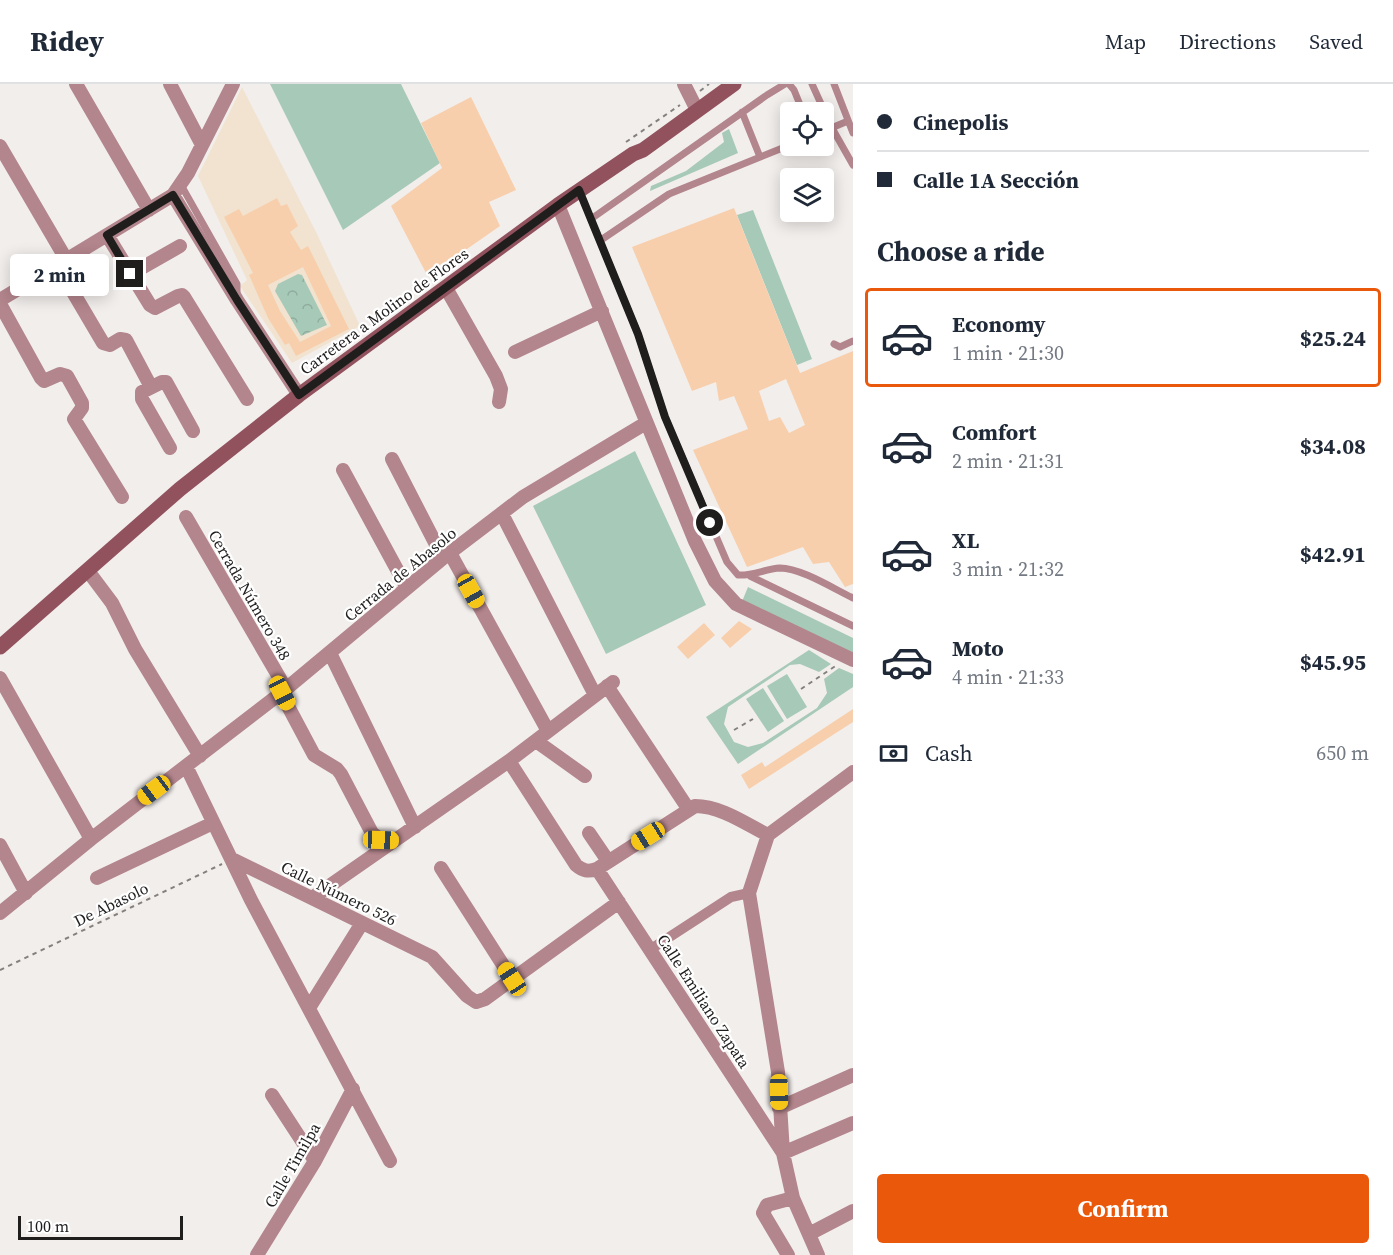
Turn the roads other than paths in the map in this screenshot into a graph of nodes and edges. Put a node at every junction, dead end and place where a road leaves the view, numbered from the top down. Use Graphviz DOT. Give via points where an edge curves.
graph roads {
  1 [pos="76,84"];
  2 [pos="170,84"];
  3 [pos="233,84"];
  4 [pos="684,84"];
  5 [pos="723,84"];
  6 [pos="734,84"];
  7 [pos="787,84"];
  8 [pos="812,84"];
  9 [pos="834,84"];
  10 [pos="799,102"];
  11 [pos="820,102"];
  12 [pos="694,104"];
  13 [pos="742,112"];
  14 [pos="848,121"];
  15 [pos="834,127"];
  16 [pos="834,132"];
  17 [pos="853,133"];
  18 [pos="202,145"];
  19 [pos="0,146"];
  20 [pos="780,149"];
  21 [pos="633,154"];
  22 [pos="760,157"];
  23 [pos="853,165"];
  24 [pos="177,190"];
  25 [pos="579,190"];
  26 [pos="558,205"];
  27 [pos="149,210"];
  28 [pos="591,219"];
  29 [pos="107,235"];
  30 [pos="601,240"];
  31 [pos="180,246"];
  32 [pos="62,262"];
  33 [pos="130,274"];
  34 [pos="446,288"];
  35 [pos="0,302"];
  36 [pos="602,311"];
  37 [pos="853,341"];
  38 [pos="834,344"];
  39 [pos="515,352"];
  40 [pos="151,387"];
  41 [pos="299,395"];
  42 [pos="247,399"];
  43 [pos="498,402"];
  44 [pos="646,423"];
  45 [pos="193,431"];
  46 [pos="170,448"];
  47 [pos="392,459"];
  48 [pos="343,470"];
  49 [pos="122,497"];
  50 [pos="502,514"];
  51 [pos="186,517"];
  52 [pos="446,556"];
  53 [pos="87,571"];
  54 [pos="750,576"];
  55 [pos="407,588"];
  56 [pos="853,598"];
  57 [pos="852,624"];
  58 [pos="0,647"];
  59 [pos="330,653"];
  60 [pos="853,660"];
  61 [pos="0,678"];
  62 [pos="284,691"];
  63 [pos="595,695"];
  64 [pos="548,731"];
  65 [pos="536,741"];
  66 [pos="200,756"];
  67 [pos="509,761"];
  68 [pos="186,766"];
  69 [pos="853,772"];
  70 [pos="585,776"];
  71 [pos="689,810"];
  72 [pos="213,823"];
  73 [pos="415,827"];
  74 [pos="589,833"];
  75 [pos="768,835"];
  76 [pos="91,839"];
  77 [pos="395,840"];
  78 [pos="0,845"];
  79 [pos="232,859"];
  80 [pos="602,865"];
  81 [pos="441,868"];
  82 [pos="97,878"];
  83 [pos="26,893"];
  84 [pos="749,893"];
  85 [pos="312,898"];
  86 [pos="620,902"];
  87 [pos="0,913"];
  88 [pos="362,923"];
  89 [pos="651,949"];
  90 [pos="512,979"];
  91 [pos="309,1008"];
  92 [pos="853,1075"];
  93 [pos="353,1089"];
  94 [pos="272,1095"];
  95 [pos="779,1108"];
  96 [pos="853,1123"];
  97 [pos="783,1153"];
  98 [pos="315,1161"];
  99 [pos="390,1161"];
  100 [pos="793,1198"];
  101 [pos="853,1211"];
  102 [pos="809,1234"];
  103 [pos="257,1255"];
  104 [pos="789,1255"];
  105 [pos="818,1255"];
  1 -- 27 [label="street"];
  2 -- 18 [label="street"];
  3 -- 18 [label="street"];
  4 -- 12 [label="street"];
  5 -- 12 [label="main road, Carretera a Molino de Flores"];
  6 -- 21 [label="main road, Carretera a Molino de Flores"];
  7 -- 10 [label="lane"];
  7 -- 13 [label="lane"];
  8 -- 11 [label="lane"];
  9 -- 14 [label="lane"];
  12 -- 21 [label="main road, Carretera a Molino de Flores"];
  13 -- 22 [label="lane"];
  13 -- 28 [label="lane"];
  14 -- 15 [label="lane"];
  14 -- 17 [label="lane"];
  16 -- 23 [label="lane"];
  18 -- 24 [label="street"];
  19 -- 32 [label="street"];
  20 -- 22 [label="lane"];
  21 -- 25 [label="main road, Carretera a Molino de Flores"];
  22 -- 30 [label="lane" via="669,194"];
  24 -- 27 [label="street"];
  24 -- 41 [label="street" via="237,300"];
  25 -- 26 [label="main road, Carretera a Molino de Flores"];
  25 -- 28 [label="lane"];
  26 -- 34 [label="main road, Carretera a Molino de Flores"];
  26 -- 36 [label="street"];
  27 -- 29 [label="street"];
  28 -- 30 [label="lane"];
  29 -- 32 [label="street"];
  29 -- 33 [label="street"];
  30 -- 54 [label="lane" via="665,417 727,562 738,575"];
  31 -- 33 [label="street"];
  32 -- 35 [label="street"];
  32 -- 40 [label="street" via="103,343 126,340"];
  33 -- 42 [label="street" via="155,308 178,296 184,297"];
  34 -- 41 [label="main road, Carretera a Molino de Flores"];
  34 -- 43 [label="street" via="496,376 501,389"];
  35 -- 49 [label="street" via="41,378 44,381 60,374 67,376 82,403 75,419"];
  36 -- 39 [label="street"];
  36 -- 44 [label="street"];
  37 -- 38 [label="lane" via="840,347"];
  40 -- 45 [label="street" via="162,381 169,385"];
  40 -- 46 [label="street" via="141,395"];
  41 -- 53 [label="main road, Carretera a Molino de Flores" via="180,489"];
  44 -- 50 [label="street, Cerrada de Abasolo" via="538,486"];
  44 -- 60 [label="street" via="695,541 727,596 736,604"];
  47 -- 52 [label="street"];
  48 -- 55 [label="street"];
  50 -- 52 [label="street, Cerrada de Abasolo"];
  50 -- 63 [label="street"];
  51 -- 62 [label="street, Cerrada Número 348"];
  52 -- 55 [label="street, Cerrada de Abasolo"];
  52 -- 64 [label="street"];
  53 -- 58 [label="main road, Carretera a Molino de Flores"];
  53 -- 66 [label="street" via="112,603"];
  54 -- 56 [label="lane" via="779,568 794,570"];
  54 -- 57 [label="lane"];
  55 -- 59 [label="street, Cerrada de Abasolo"];
  59 -- 62 [label="street, Cerrada de Abasolo"];
  59 -- 73 [label="street"];
  61 -- 76 [label="street"];
  62 -- 66 [label="street, Cerrada de Abasolo"];
  62 -- 77 [label="street, Cerrada Número 348" via="314,755 341,774 372,833 381,840"];
  63 -- 64 [label="street"];
  63 -- 71 [label="street" via="610,684"];
  64 -- 65 [label="street"];
  65 -- 67 [label="street"];
  65 -- 70 [label="street"];
  66 -- 68 [label="street, Cerrada de Abasolo"];
  67 -- 73 [label="street"];
  67 -- 80 [label="street" via="576,865 588,871"];
  68 -- 72 [label="street"];
  68 -- 76 [label="street, Cerrada de Abasolo"];
  69 -- 75 [label="street"];
  71 -- 75 [label="street" via="707,806"];
  71 -- 80 [label="street"];
  72 -- 79 [label="street"];
  72 -- 82 [label="street"];
  73 -- 77 [label="street"];
  74 -- 80 [label="street, Calle Emiliano Zapata"];
  75 -- 84 [label="street"];
  76 -- 83 [label="street, Cerrada de Abasolo"];
  77 -- 85 [label="street"];
  78 -- 83 [label="street"];
  79 -- 85 [label="street, Calle Número 526"];
  79 -- 91 [label="street"];
  80 -- 86 [label="street, Calle Emiliano Zapata"];
  81 -- 90 [label="street"];
  83 -- 87 [label="street, Cerrada de Abasolo"];
  84 -- 89 [label="street" via="731,897"];
  84 -- 95 [label="street" via="778,1072"];
  85 -- 88 [label="street, Calle Número 526"];
  86 -- 89 [label="street, Calle Emiliano Zapata"];
  86 -- 90 [label="street"];
  88 -- 90 [label="street, Calle Número 526" via="432,957 476,1002"];
  88 -- 91 [label="street"];
  89 -- 97 [label="street, Calle Emiliano Zapata"];
  91 -- 93 [label="street"];
  92 -- 95 [label="street"];
  93 -- 98 [label="street, Calle Timilpa"];
  93 -- 99 [label="street"];
  94 -- 98 [label="street"];
  95 -- 97 [label="street"];
  96 -- 97 [label="street"];
  97 -- 100 [label="street"];
  98 -- 103 [label="street, Calle Timilpa"];
  100 -- 102 [label="street"];
  100 -- 104 [label="street" via="763,1209"];
  101 -- 102 [label="street"];
  102 -- 105 [label="street"];
}
